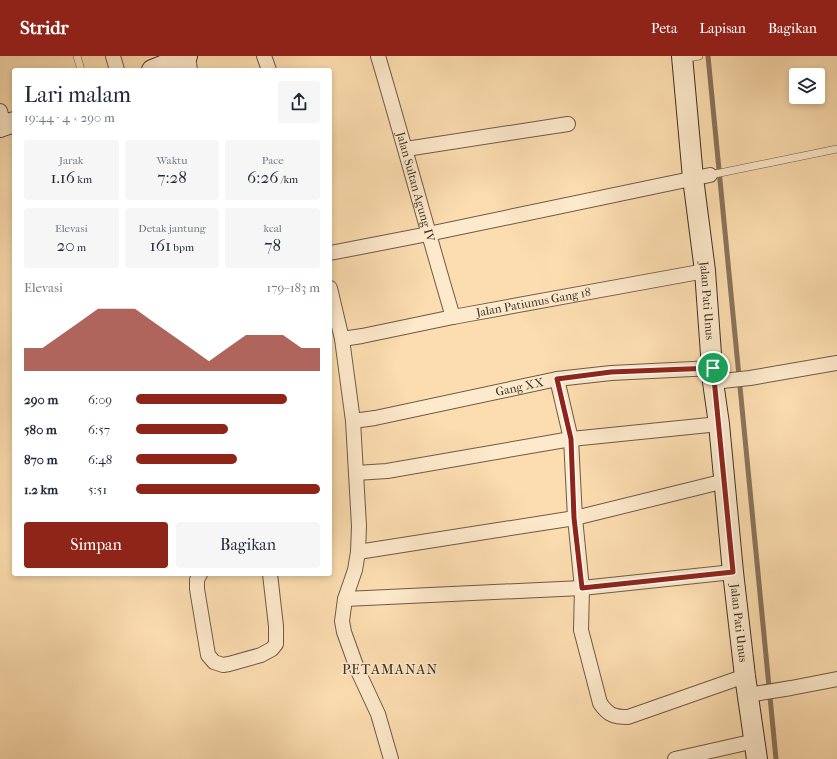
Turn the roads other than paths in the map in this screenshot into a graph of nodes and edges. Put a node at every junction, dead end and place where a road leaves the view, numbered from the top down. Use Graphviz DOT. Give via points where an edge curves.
graph roads {
  1 [pos="77,56"];
  2 [pos="113,56"];
  3 [pos="188,56"];
  4 [pos="264,56"];
  5 [pos="378,56"];
  6 [pos="689,57"];
  7 [pos="81,68"];
  8 [pos="116,68"];
  9 [pos="157,68"];
  10 [pos="190,68"];
  11 [pos="268,68"];
  12 [pos="568,124"];
  13 [pos="406,149"];
  14 [pos="837,149"];
  15 [pos="702,176"];
  16 [pos="428,234"];
  17 [pos="332,253"];
  18 [pos="705,271"];
  19 [pos="332,293"];
  20 [pos="453,317"];
  21 [pos="351,338"];
  22 [pos="837,363"];
  23 [pos="720,376"];
  24 [pos="557,379"];
  25 [pos="363,419"];
  26 [pos="719,424"];
  27 [pos="571,439"];
  28 [pos="363,472"];
  29 [pos="725,481"];
  30 [pos="574,518"];
  31 [pos="358,552"];
  32 [pos="733,572"];
  33 [pos="199,576"];
  34 [pos="270,576"];
  35 [pos="582,588"];
  36 [pos="346,599"];
  37 [pos="837,679"];
  38 [pos="753,688"];
  39 [pos="756,750"];
  40 [pos="391,759"];
  41 [pos="675,759"];
  1 -- 7 [label="lane"];
  2 -- 8 [label="street"];
  3 -- 9 [label="main road"];
  3 -- 10 [label="street"];
  4 -- 11 [label="street"];
  5 -- 13 [label="street, Jalan Sultan Agung IV"];
  6 -- 15 [label="main road, Jalan Pati Unus"];
  12 -- 13 [label="street"];
  13 -- 16 [label="street, Jalan Sultan Agung IV"];
  14 -- 15 [label="lane"];
  15 -- 16 [label="street"];
  15 -- 18 [label="main road, Jalan Pati Unus"];
  16 -- 17 [label="street"];
  16 -- 20 [label="street, Jalan Sultan Agung IV"];
  18 -- 20 [label="street, Jalan Patiunus Gang 18"];
  18 -- 23 [label="main road, Jalan Pati Unus"];
  19 -- 21 [label="street"];
  20 -- 21 [label="street, Jalan Patiunus Gang 18"];
  21 -- 25 [label="street"];
  22 -- 23 [label="street, Gang XX" via="750,378"];
  23 -- 24 [label="street, Gang XX" via="611,372"];
  23 -- 26 [label="main road, Jalan Pati Unus"];
  24 -- 25 [label="street, Gang XX"];
  24 -- 27 [label="street"];
  25 -- 28 [label="street"];
  26 -- 27 [label="street"];
  26 -- 29 [label="main road, Jalan Pati Unus"];
  27 -- 28 [label="street" via="387,471"];
  27 -- 30 [label="street"];
  28 -- 31 [label="street"];
  29 -- 30 [label="street"];
  29 -- 32 [label="main road, Jalan Pati Unus"];
  30 -- 31 [label="street"];
  30 -- 35 [label="street"];
  31 -- 36 [label="street"];
  32 -- 35 [label="street"];
  32 -- 38 [label="main road, Jalan Pati Unus"];
  33 -- 34 [label="street" via="197,589 208,655 214,662 223,665 260,655 276,644"];
  35 -- 36 [label="street"];
  35 -- 38 [label="street" via="581,630 600,703 605,711 617,717 628,717"];
  36 -- 40 [label="street" via="342,621 344,632 358,671 378,714"];
  37 -- 38 [label="street" via="791,688"];
  38 -- 39 [label="main road, Jalan Pati Unus"];
  39 -- 41 [label="street"];
}
